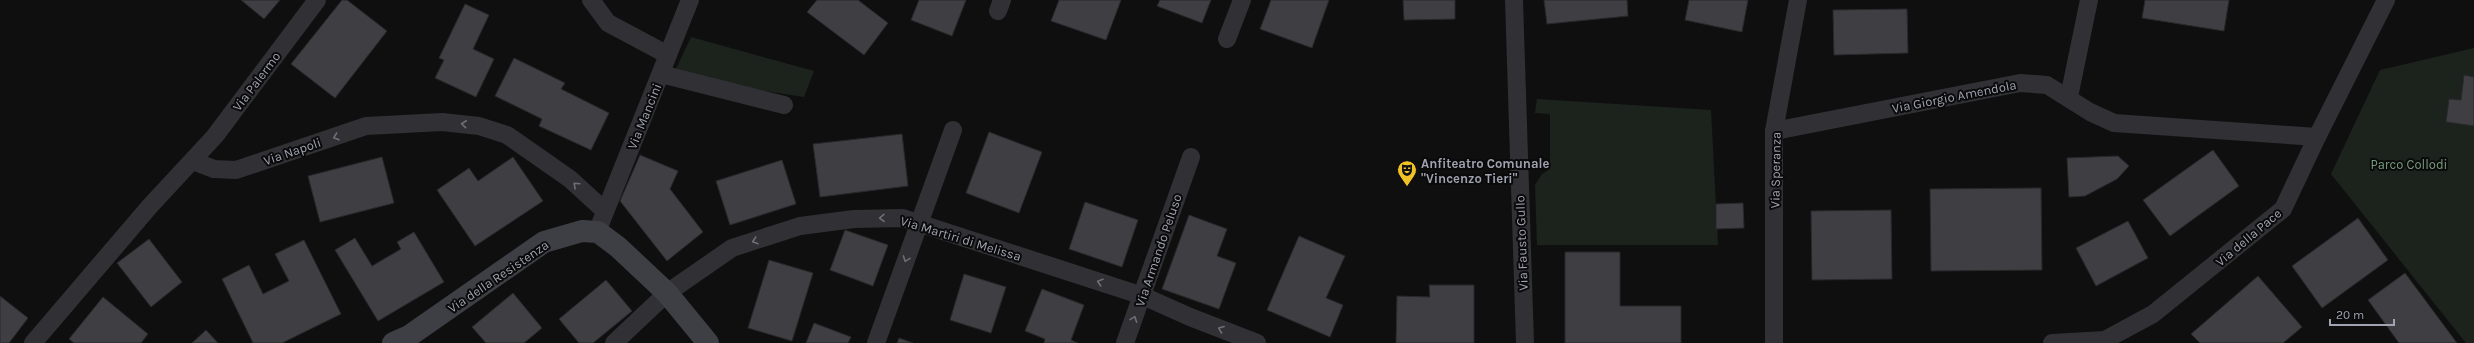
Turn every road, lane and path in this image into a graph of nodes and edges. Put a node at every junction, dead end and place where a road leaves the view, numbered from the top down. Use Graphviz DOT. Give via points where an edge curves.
graph roads {
  1 [pos="317,0"];
  2 [pos="591,0"];
  3 [pos="690,0"];
  4 [pos="1242,0"];
  5 [pos="1514,0"];
  6 [pos="1798,0"];
  7 [pos="2089,0"];
  8 [pos="2386,0"];
  9 [pos="1227,39"];
  10 [pos="668,55"];
  11 [pos="661,74"];
  12 [pos="2069,97"];
  13 [pos="784,105"];
  14 [pos="953,130"];
  15 [pos="1774,131"];
  16 [pos="2317,138"];
  17 [pos="1191,157"];
  18 [pos="193,161"];
  19 [pos="605,211"];
  20 [pos="920,223"];
  21 [pos="598,232"];
  22 [pos="667,293"];
  23 [pos="1143,296"];
  24 [pos="2107,341"];
  25 [pos="33,343"];
  26 [pos="393,343"];
  27 [pos="614,343"];
  28 [pos="708,343"];
  29 [pos="876,343"];
  30 [pos="1125,343"];
  31 [pos="1257,343"];
  32 [pos="1525,343"];
  33 [pos="1774,343"];
  34 [pos="2052,343"];
  1 -- 18 [label="street, Via Palermo"];
  2 -- 10 [label="street" via="608,23"];
  3 -- 10 [label="street, Via Mancini"];
  4 -- 9 [label="street"];
  5 -- 32 [label="street, Via Fausto Gullo"];
  6 -- 15 [label="street, Via Speranza"];
  7 -- 12 [label="street"];
  8 -- 16 [label="street, Via della Pace"];
  10 -- 11 [label="street, Via Mancini"];
  11 -- 13 [label="street"];
  11 -- 19 [label="street, Via Mancini"];
  12 -- 15 [label="street, Via Giorgio Amendola" via="2047,85 2020,83"];
  12 -- 16 [label="street, Via Giorgio Amendola" via="2090,112 2114,122"];
  14 -- 20 [label="street"];
  15 -- 33 [label="street, Via Speranza"];
  16 -- 24 [label="street, Via della Pace" via="2283,209 2154,314"];
  17 -- 23 [label="street, Via Armando Peluso"];
  19 -- 18 [label="street, Via Napoli, one-way" via="570,179 507,135 479,126 442,122 366,126 236,170 214,169"];
  18 -- 25 [label="street" via="150,206"];
  19 -- 21 [label="street, Via Mancini"];
  20 -- 22 [label="street, Via Martiri di Melissa, one-way" via="903,218 854,219 800,226 732,248"];
  23 -- 20 [label="street, Via Martiri di Melissa, one-way"];
  20 -- 29 [label="street, one-way"];
  21 -- 22 [label="street" via="618,247"];
  21 -- 26 [label="street, Via della Resistenza" via="582,231 544,242 409,336"];
  22 -- 27 [label="street, Via Martiri di Melissa"];
  22 -- 28 [label="street"];
  30 -- 23 [label="street, Via Armando Peluso, one-way"];
  31 -- 23 [label="street, Via Martiri di Melissa, one-way"];
  24 -- 34 [label="street, Via della Pace"];
}
